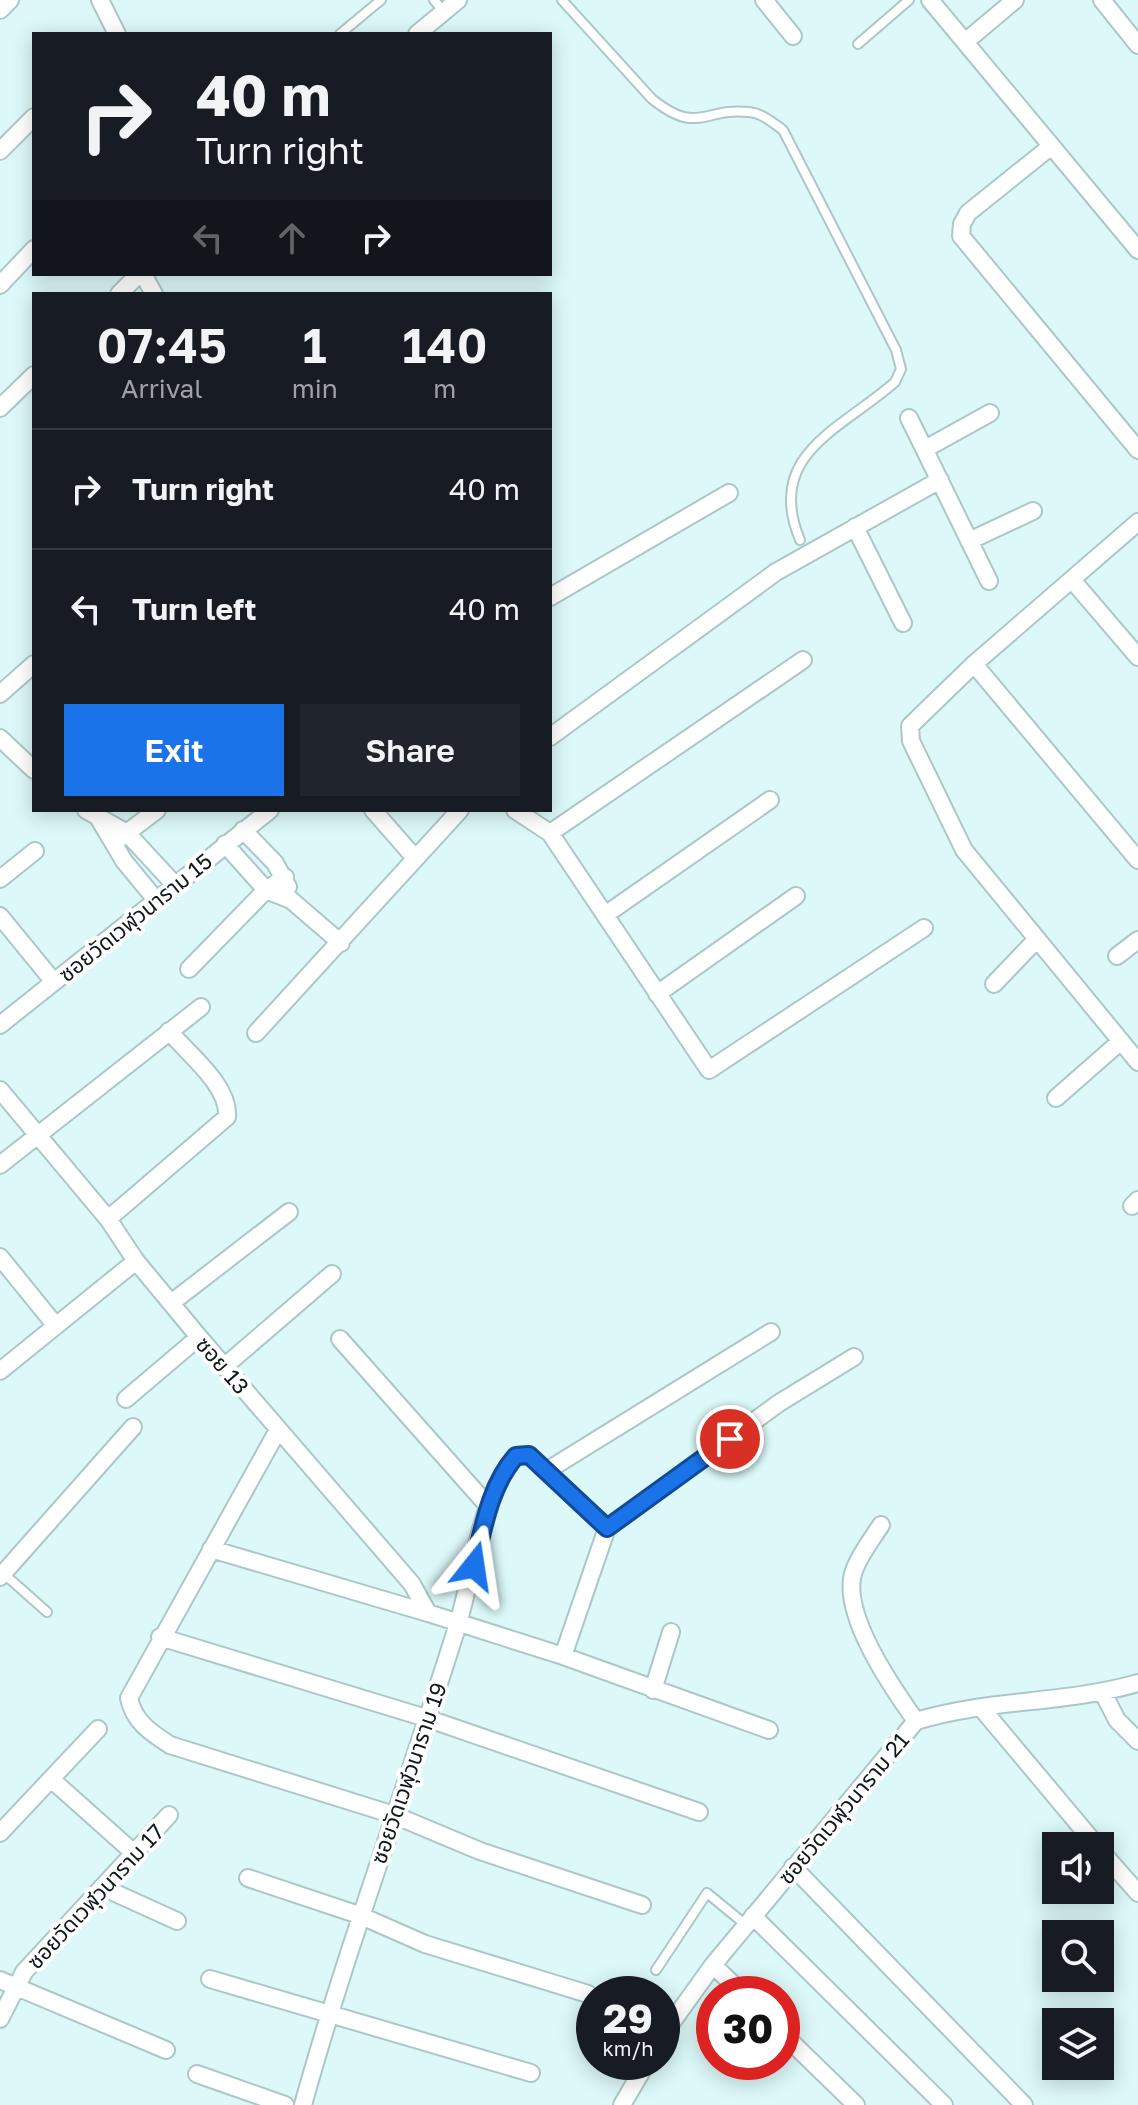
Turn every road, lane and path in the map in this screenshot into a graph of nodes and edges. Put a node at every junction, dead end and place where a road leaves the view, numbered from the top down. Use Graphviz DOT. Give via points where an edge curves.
graph roads {
  1 [pos="10,0"];
  2 [pos="100,0"];
  3 [pos="381,0"];
  4 [pos="458,0"];
  5 [pos="562,0"];
  6 [pos="764,0"];
  7 [pos="909,0"];
  8 [pos="930,0"];
  9 [pos="1015,0"];
  10 [pos="1102,0"];
  11 [pos="439,6"];
  12 [pos="0,10"];
  13 [pos="116,32"];
  14 [pos="342,32"];
  15 [pos="419,32"];
  16 [pos="793,36"];
  17 [pos="965,42"];
  18 [pos="858,44"];
  19 [pos="1138,45"];
  20 [pos="32,119"];
  21 [pos="1049,148"];
  22 [pos="0,151"];
  23 [pos="1138,250"];
  24 [pos="32,251"];
  25 [pos="139,276"];
  26 [pos="0,285"];
  27 [pos="121,292"];
  28 [pos="32,377"];
  29 [pos="0,408"];
  30 [pos="990,413"];
  31 [pos="909,418"];
  32 [pos="925,449"];
  33 [pos="1138,450"];
  34 [pos="940,480"];
  35 [pos="729,493"];
  36 [pos="1033,511"];
  37 [pos="1138,522"];
  38 [pos="855,527"];
  39 [pos="800,540"];
  40 [pos="969,541"];
  41 [pos="989,581"];
  42 [pos="1073,581"];
  43 [pos="552,596"];
  44 [pos="903,623"];
  45 [pos="1138,657"];
  46 [pos="803,660"];
  47 [pos="974,664"];
  48 [pos="32,666"];
  49 [pos="0,694"];
  50 [pos="552,736"];
  51 [pos="0,738"];
  52 [pos="32,768"];
  53 [pos="770,800"];
  54 [pos="154,812"];
  55 [pos="267,812"];
  56 [pos="375,812"];
  57 [pos="458,812"];
  58 [pos="518,812"];
  59 [pos="93,815"];
  60 [pos="243,830"];
  61 [pos="127,833"];
  62 [pos="550,833"];
  63 [pos="112,843"];
  64 [pos="225,844"];
  65 [pos="35,851"];
  66 [pos="415,858"];
  67 [pos="1138,860"];
  68 [pos="285,877"];
  69 [pos="0,879"];
  70 [pos="175,885"];
  71 [pos="266,890"];
  72 [pos="796,896"];
  73 [pos="156,900"];
  74 [pos="291,900"];
  75 [pos="605,915"];
  76 [pos="0,916"];
  77 [pos="924,928"];
  78 [pos="1036,940"];
  79 [pos="1138,940"];
  80 [pos="341,943"];
  81 [pos="1117,956"];
  82 [pos="189,969"];
  83 [pos="54,982"];
  84 [pos="994,984"];
  85 [pos="657,994"];
  86 [pos="201,1007"];
  87 [pos="0,1025"];
  88 [pos="169,1031"];
  89 [pos="256,1033"];
  90 [pos="1121,1041"];
  91 [pos="1138,1062"];
  92 [pos="0,1090"];
  93 [pos="1056,1098"];
  94 [pos="38,1135"];
  95 [pos="0,1165"];
  96 [pos="289,1212"];
  97 [pos="108,1219"];
  98 [pos="0,1257"];
  99 [pos="136,1261"];
  100 [pos="332,1274"];
  101 [pos="171,1303"];
  102 [pos="56,1326"];
  103 [pos="771,1332"];
  104 [pos="199,1337"];
  105 [pos="340,1339"];
  106 [pos="854,1357"];
  107 [pos="225,1366"];
  108 [pos="0,1371"];
  109 [pos="126,1399"];
  110 [pos="133,1427"];
  111 [pos="278,1430"];
  112 [pos="548,1470"];
  113 [pos="489,1507"];
  114 [pos="881,1525"];
  115 [pos="607,1528"];
  116 [pos="211,1549"];
  117 [pos="2,1575"];
  118 [pos="47,1612"];
  119 [pos="428,1613"];
  120 [pos="458,1625"];
  121 [pos="671,1632"];
  122 [pos="160,1637"];
  123 [pos="563,1656"];
  124 [pos="1138,1683"];
  125 [pos="653,1690"];
  126 [pos="1103,1693"];
  127 [pos="983,1710"];
  128 [pos="426,1718"];
  129 [pos="916,1721"];
  130 [pos="98,1729"];
  131 [pos="769,1730"];
  132 [pos="1138,1741"];
  133 [pos="51,1779"];
  134 [pos="699,1812"];
  135 [pos="169,1815"];
  136 [pos="394,1815"];
  137 [pos="1085,1832"];
  138 [pos="0,1833"];
  139 [pos="134,1853"];
  140 [pos="1114,1866"];
  141 [pos="793,1867"];
  142 [pos="248,1878"];
  143 [pos="102,1887"];
  144 [pos="1138,1893"];
  145 [pos="642,1905"];
  146 [pos="359,1915"];
  147 [pos="750,1920"];
  148 [pos="177,1921"];
  149 [pos="713,1965"];
  150 [pos="656,1970"];
  151 [pos="724,1976"];
  152 [pos="210,1979"];
  153 [pos="7,1984"];
  154 [pos="576,1990"];
  155 [pos="680,2011"];
  156 [pos="329,2012"];
  157 [pos="0,2019"];
  158 [pos="166,2050"];
  159 [pos="800,2051"];
  160 [pos="531,2073"];
  161 [pos="197,2074"];
  162 [pos="637,2080"];
  163 [pos="285,2105"];
  164 [pos="303,2105"];
  165 [pos="622,2105"];
  166 [pos="856,2105"];
  167 [pos="944,2105"];
  168 [pos="1024,2105"];
  1 -- 12 [label="street"];
  2 -- 13 [label="street"];
  3 -- 14 [label="lane"];
  4 -- 11 [label="street"];
  5 -- 39 [label="lane" via="668,112 689,120 750,112 783,130 896,350 901,369 895,382 808,449 796,470 789,512"];
  6 -- 16 [label="street"];
  7 -- 18 [label="lane"];
  8 -- 17 [label="street"];
  9 -- 17 [label="street"];
  10 -- 19 [label="street"];
  11 -- 15 [label="street"];
  17 -- 21 [label="street"];
  20 -- 22 [label="street"];
  21 -- 23 [label="street"];
  21 -- 33 [label="street" via="968,213 961,236"];
  24 -- 26 [label="street"];
  25 -- 27 [label="street"];
  28 -- 29 [label="street"];
  30 -- 32 [label="street"];
  31 -- 32 [label="street"];
  32 -- 34 [label="street"];
  34 -- 38 [label="street"];
  34 -- 40 [label="street"];
  35 -- 43 [label="street"];
  36 -- 40 [label="street"];
  37 -- 42 [label="street"];
  38 -- 44 [label="street"];
  38 -- 50 [label="street" via="776,572"];
  40 -- 41 [label="street"];
  42 -- 45 [label="street"];
  42 -- 47 [label="street"];
  46 -- 62 [label="street"];
  47 -- 67 [label="street"];
  47 -- 78 [label="street" via="910,726 911,741 964,850"];
  48 -- 49 [label="street"];
  51 -- 52 [label="street"];
  53 -- 75 [label="street"];
  54 -- 61 [label="street"];
  55 -- 60 [label="street, ซอยวัดเวฬุวนาราม 15"];
  56 -- 66 [label="street"];
  57 -- 66 [label="street"];
  58 -- 62 [label="street"];
  59 -- 61 [label="street"];
  59 -- 63 [label="street"];
  60 -- 64 [label="street, ซอยวัดเวฬุวนาราม 15"];
  60 -- 68 [label="street"];
  61 -- 63 [label="street"];
  61 -- 70 [label="street"];
  62 -- 75 [label="street"];
  63 -- 73 [label="street"];
  64 -- 70 [label="street, ซอยวัดเวฬุวนาราม 15"];
  64 -- 71 [label="street"];
  65 -- 69 [label="street"];
  66 -- 80 [label="street"];
  68 -- 71 [label="street"];
  68 -- 74 [label="street"];
  70 -- 73 [label="street, ซอยวัดเวฬุวนาราม 15"];
  71 -- 74 [label="street"];
  71 -- 82 [label="street"];
  72 -- 85 [label="street"];
  73 -- 83 [label="street, ซอยวัดเวฬุวนาราม 15"];
  74 -- 80 [label="street"];
  75 -- 85 [label="street"];
  76 -- 83 [label="street"];
  77 -- 85 [label="street" via="709,1070"];
  78 -- 84 [label="street"];
  78 -- 90 [label="street"];
  79 -- 81 [label="street"];
  80 -- 89 [label="street"];
  83 -- 87 [label="street, ซอยวัดเวฬุวนาราม 15"];
  86 -- 88 [label="street"];
  88 -- 94 [label="street"];
  88 -- 97 [label="street" via="222,1093 227,1117"];
  90 -- 91 [label="street"];
  90 -- 93 [label="street"];
  92 -- 94 [label="street, ซอย 13"];
  94 -- 95 [label="street"];
  94 -- 97 [label="street, ซอย 13"];
  96 -- 101 [label="street"];
  97 -- 99 [label="street, ซอย 13"];
  98 -- 102 [label="street"];
  99 -- 101 [label="street, ซอย 13"];
  99 -- 102 [label="street"];
  100 -- 107 [label="street"];
  101 -- 104 [label="street, ซอย 13"];
  102 -- 108 [label="street"];
  103 -- 112 [label="street"];
  104 -- 107 [label="street, ซอย 13"];
  104 -- 109 [label="street"];
  105 -- 113 [label="street"];
  106 -- 115 [label="street" via="779,1403"];
  107 -- 111 [label="street, ซอย 13"];
  110 -- 117 [label="street"];
  111 -- 116 [label="street"];
  111 -- 119 [label="street, ซอย 13" via="412,1584"];
  112 -- 113 [label="street, ซอยวัดเวฬุวนาราม 19" via="529,1455 516,1456"];
  112 -- 115 [label="street"];
  113 -- 120 [label="street, ซอยวัดเวฬุวนาราม 19"];
  114 -- 129 [label="street" via="853,1571 853,1595 874,1660"];
  115 -- 123 [label="street"];
  116 -- 119 [label="street"];
  116 -- 122 [label="street"];
  117 -- 118 [label="lane"];
  119 -- 120 [label="street"];
  120 -- 123 [label="street"];
  120 -- 128 [label="street, ซอยวัดเวฬุวนาราม 19"];
  121 -- 125 [label="street"];
  122 -- 128 [label="street"];
  122 -- 136 [label="street" via="129,1698 146,1729 170,1745"];
  123 -- 125 [label="street"];
  124 -- 126 [label="street, ซอยวัดเวฬุวนาราม 21"];
  125 -- 131 [label="street"];
  126 -- 127 [label="street, ซอยวัดเวฬุวนาราม 21"];
  126 -- 132 [label="street" via="1117,1720"];
  127 -- 129 [label="street, ซอยวัดเวฬุวนาราม 21" via="950,1711"];
  127 -- 137 [label="street"];
  128 -- 134 [label="street"];
  128 -- 136 [label="street, ซอยวัดเวฬุวนาราม 19"];
  129 -- 141 [label="street, ซอยวัดเวฬุวนาราม 21"];
  130 -- 133 [label="street"];
  133 -- 138 [label="street"];
  133 -- 139 [label="street"];
  135 -- 139 [label="street, ซอยวัดเวฬุวนาราม 17"];
  136 -- 145 [label="street" via="480,1851"];
  136 -- 146 [label="street, ซอยวัดเวฬุวนาราม 19"];
  139 -- 143 [label="street, ซอยวัดเวฬุวนาราม 17"];
  140 -- 144 [label="street"];
  141 -- 147 [label="street, ซอยวัดเวฬุวนาราม 21"];
  141 -- 168 [label="street"];
  142 -- 146 [label="street"];
  143 -- 148 [label="street"];
  143 -- 153 [label="street, ซอยวัดเวฬุวนาราม 17"];
  146 -- 154 [label="street" via="425,1944"];
  146 -- 156 [label="street, ซอยวัดเวฬุวนาราม 19"];
  147 -- 149 [label="street, ซอยวัดเวฬุวนาราม 21"];
  147 -- 150 [label="lane" via="707,1893"];
  147 -- 167 [label="street"];
  149 -- 151 [label="street"];
  149 -- 155 [label="street, ซอยวัดเวฬุวนาราม 21"];
  152 -- 156 [label="street"];
  153 -- 157 [label="street, ซอยวัดเวฬุวนาราม 17"];
  153 -- 158 [label="street"];
  156 -- 160 [label="street"];
  156 -- 164 [label="street, ซอยวัดเวฬุวนาราม 19"];
  159 -- 166 [label="street"];
  161 -- 163 [label="street"];
  162 -- 165 [label="street"];
}
